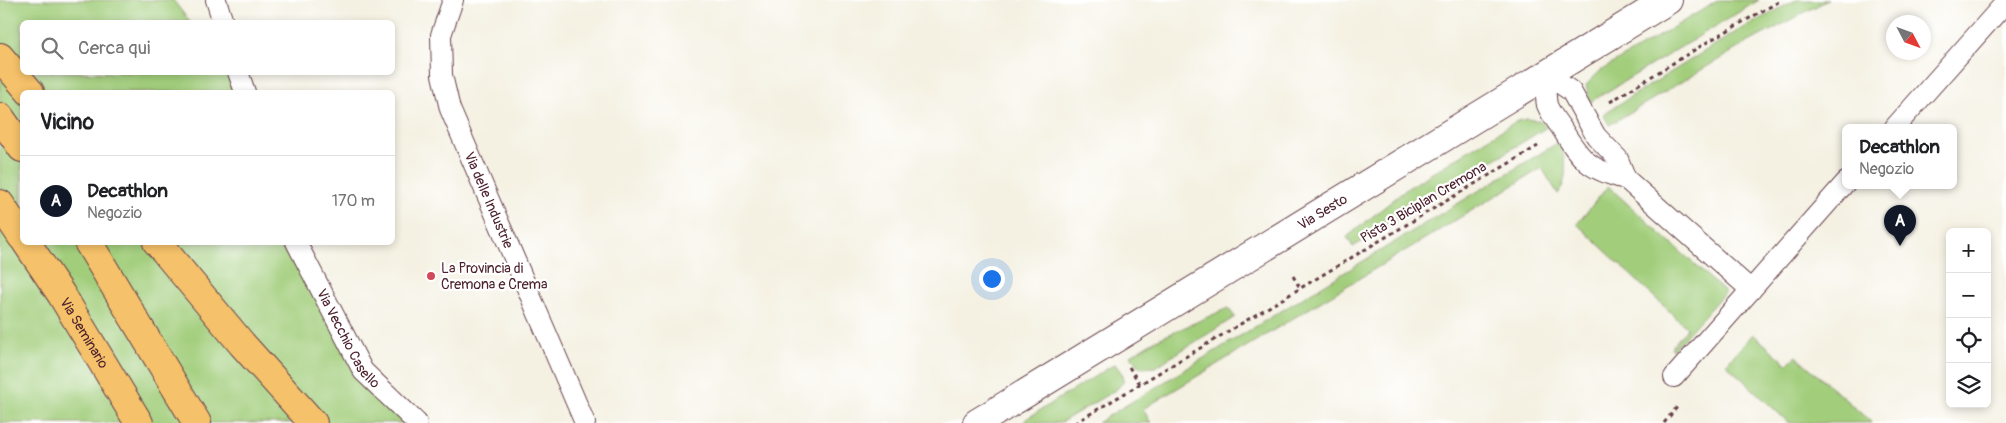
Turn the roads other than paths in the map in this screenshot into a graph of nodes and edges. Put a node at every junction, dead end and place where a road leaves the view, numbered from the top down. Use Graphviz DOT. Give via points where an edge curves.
graph roads {
  1 [pos="216,0"];
  2 [pos="454,0"];
  3 [pos="1668,0"];
  4 [pos="2006,2"];
  5 [pos="222,20"];
  6 [pos="0,57"];
  7 [pos="1546,74"];
  8 [pos="239,75"];
  9 [pos="28,90"];
  10 [pos="244,90"];
  11 [pos="0,117"];
  12 [pos="1898,124"];
  13 [pos="20,145"];
  14 [pos="1626,179"];
  15 [pos="1842,187"];
  16 [pos="0,204"];
  17 [pos="20,234"];
  18 [pos="28,245"];
  19 [pos="90,245"];
  20 [pos="160,245"];
  21 [pos="298,245"];
  22 [pos="1751,290"];
  23 [pos="1674,377"];
  24 [pos="139,423"];
  25 [pos="197,423"];
  26 [pos="313,423"];
  27 [pos="417,423"];
  28 [pos="585,423"];
  29 [pos="977,423"];
  1 -- 5 [label="lane"];
  2 -- 28 [label="lane, Via delle Industrie" via="441,35 442,75 450,109"];
  3 -- 7 [label="street, Via Sesto"];
  4 -- 12 [label="lane"];
  6 -- 9 [label="main road"];
  7 -- 14 [label="lane" via="1570,91 1596,136 1618,159"];
  7 -- 14 [label="lane" via="1547,105 1583,161 1608,175"];
  7 -- 29 [label="street, Via Sesto"];
  8 -- 10 [label="lane"];
  11 -- 13 [label="main road"];
  14 -- 22 [label="lane"];
  15 -- 22 [label="lane"];
  16 -- 17 [label="main road"];
  18 -- 24 [label="main road, Via Seminario"];
  19 -- 25 [label="main road"];
  20 -- 26 [label="main road"];
  21 -- 27 [label="lane, Via Vecchio Casello" via="364,371"];
  22 -- 23 [label="lane"];
}
